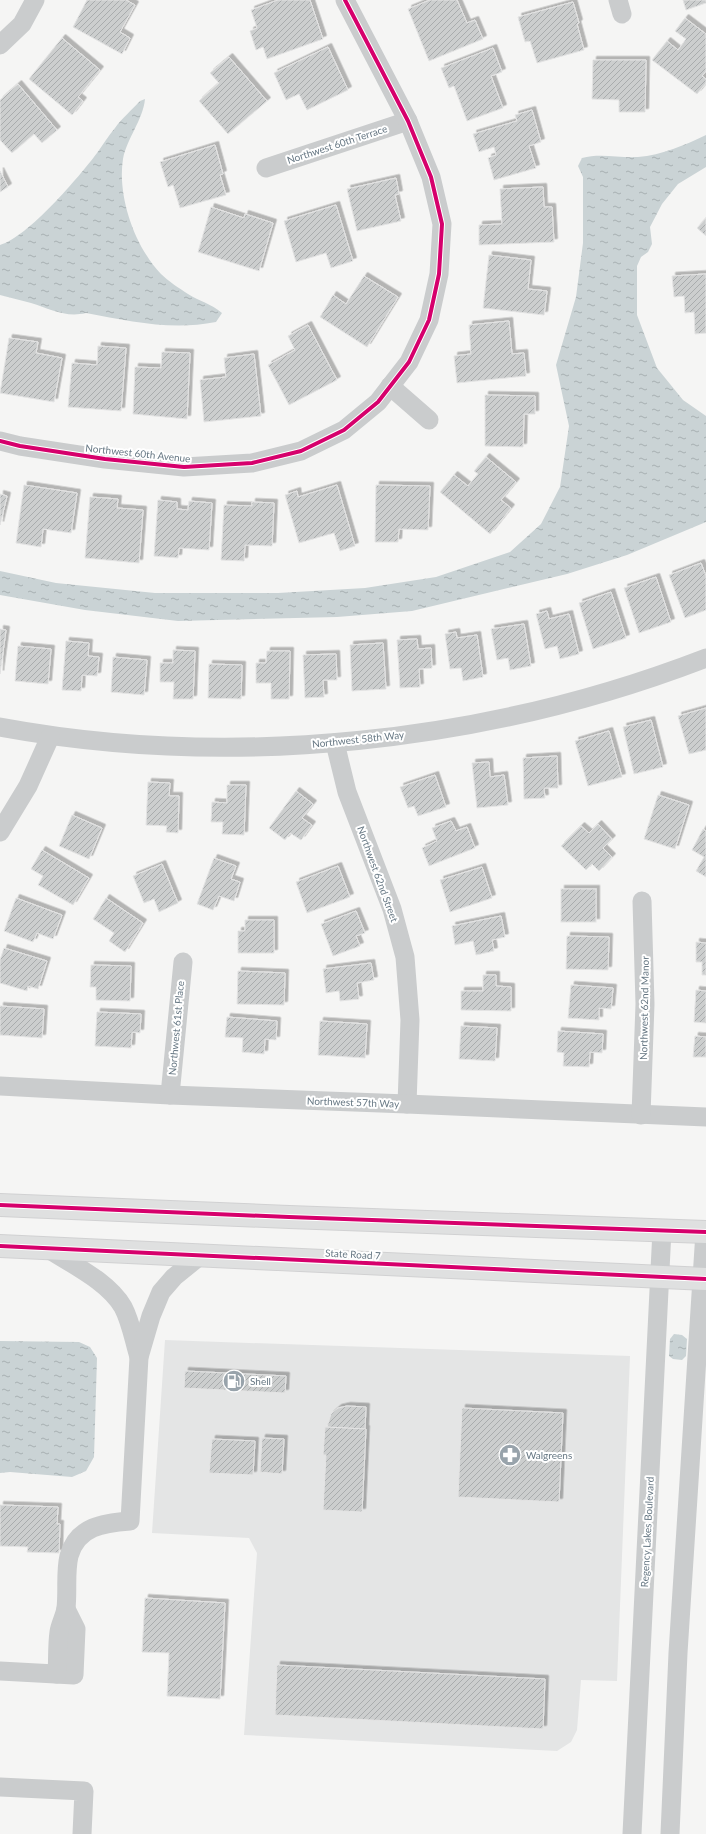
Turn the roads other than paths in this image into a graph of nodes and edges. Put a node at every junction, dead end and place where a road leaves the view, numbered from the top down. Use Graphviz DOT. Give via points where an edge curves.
graph roads {
  1 [pos="35,0"];
  2 [pos="345,0"];
  3 [pos="0,45"];
  4 [pos="408,121"];
  5 [pos="266,168"];
  6 [pos="390,386"];
  7 [pos="429,420"];
  8 [pos="0,441"];
  9 [pos="706,658"];
  10 [pos="0,727"];
  11 [pos="50,737"];
  12 [pos="334,743"];
  13 [pos="0,832"];
  14 [pos="642,901"];
  15 [pos="183,962"];
  16 [pos="0,1086"];
  17 [pos="170,1095"];
  18 [pos="407,1104"];
  19 [pos="641,1115"];
  20 [pos="706,1117"];
  21 [pos="0,1205"];
  22 [pos="662,1230"];
  23 [pos="705,1232"];
  24 [pos="0,1246"];
  25 [pos="47,1248"];
  26 [pos="201,1255"];
  27 [pos="660,1277"];
  28 [pos="704,1279"];
  29 [pos="139,1357"];
  30 [pos="0,1671"];
  31 [pos="0,1787"];
  32 [pos="82,1834"];
  33 [pos="632,1834"];
  34 [pos="670,1834"];
  1 -- 3 [label="street" via="22,24"];
  2 -- 4 [label="street"];
  4 -- 5 [label="street, Northwest 60th Terrace"];
  4 -- 6 [label="street, Northwest 60th Avenue" via="431,177 442,224 439,274 429,320 409,362"];
  6 -- 7 [label="street"];
  6 -- 8 [label="street, Northwest 60th Avenue" via="378,402 344,430 301,451 252,464 184,467 105,459"];
  9 -- 12 [label="street, Northwest 58th Way" via="667,673 539,710 428,732"];
  10 -- 11 [label="street, Northwest 58th Way"];
  11 -- 12 [label="street, Northwest 58th Way" via="228,747"];
  11 -- 13 [label="street" via="28,786"];
  12 -- 18 [label="street, Northwest 62nd Street" via="347,792 392,909 405,957 410,1020"];
  14 -- 19 [label="street, Northwest 62nd Manor" via="645,1004"];
  15 -- 17 [label="street, Northwest 61st Place"];
  16 -- 17 [label="street, Northwest 57th Way"];
  17 -- 18 [label="street, Northwest 57th Way"];
  18 -- 19 [label="street, Northwest 57th Way"];
  19 -- 20 [label="street, Northwest 57th Way"];
  21 -- 22 [label="main road"];
  22 -- 23 [label="main road"];
  22 -- 27 [label="street, Regency Lakes Boulevard"];
  23 -- 28 [label="street"];
  24 -- 25 [label="main road, State Road 7"];
  25 -- 26 [label="main road, State Road 7"];
  25 -- 29 [label="street" via="108,1289 123,1306"];
  26 -- 27 [label="main road, State Road 7"];
  26 -- 29 [label="street" via="174,1277 161,1292"];
  27 -- 28 [label="main road, State Road 7"];
  27 -- 33 [label="street, Regency Lakes Boulevard"];
  28 -- 34 [label="street" via="678,1653"];
  29 -- 30 [label="street" via="130,1521 106,1522 92,1528 82,1535 69,1556 66,1609 76,1630 65,1675"];
  31 -- 32 [label="street" via="84,1791"];
}
